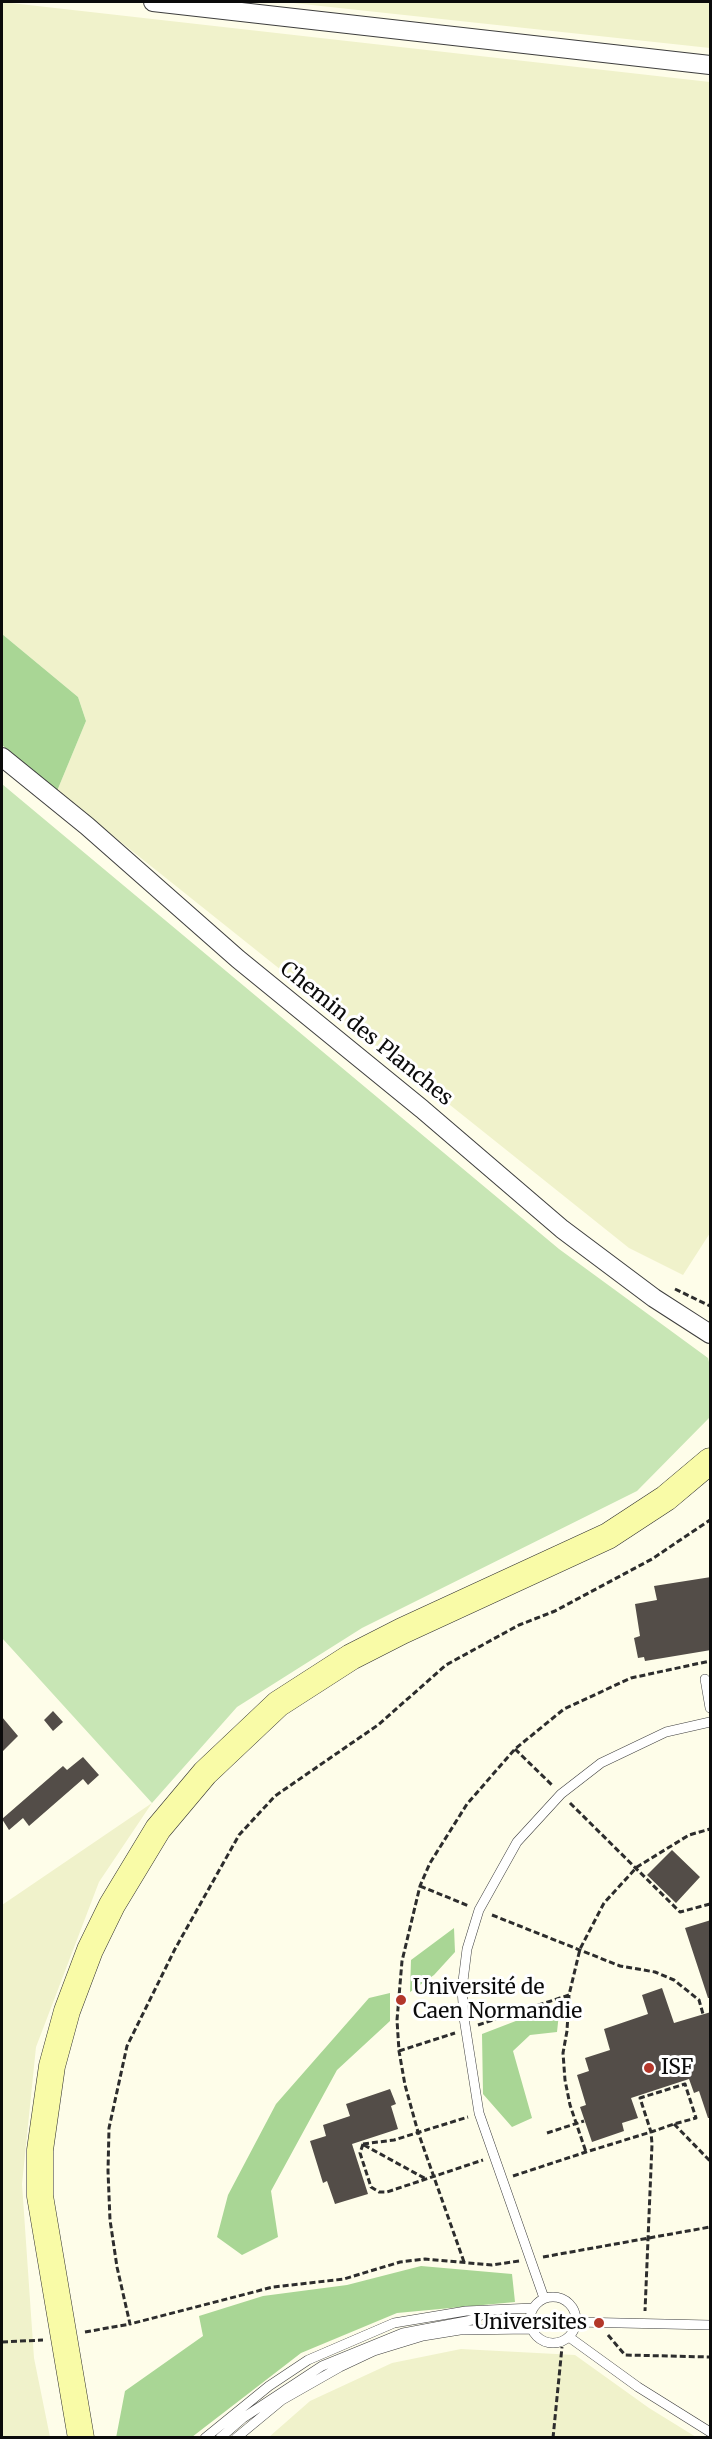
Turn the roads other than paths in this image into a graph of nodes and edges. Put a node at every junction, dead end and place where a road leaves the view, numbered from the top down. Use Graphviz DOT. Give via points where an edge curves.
graph roads {
  1 [pos="153,2"];
  2 [pos="711,65"];
  3 [pos="2,757"];
  4 [pos="711,1334"];
  5 [pos="711,1461"];
  6 [pos="705,1679"];
  7 [pos="711,1708"];
  8 [pos="711,1722"];
  9 [pos="40,2196"];
  10 [pos="544,2298"];
  11 [pos="533,2308"];
  12 [pos="492,2309"];
  13 [pos="472,2320"];
  14 [pos="576,2322"];
  15 [pos="711,2325"];
  16 [pos="488,2328"];
  17 [pos="531,2329"];
  18 [pos="566,2339"];
  19 [pos="711,2432"];
  20 [pos="63,2438"];
  21 [pos="81,2438"];
  22 [pos="205,2438"];
  23 [pos="220,2438"];
  24 [pos="237,2438"];
  1 -- 2 [label="street"];
  3 -- 4 [label="street, Chemin des Planches" via="562,1229 654,1298"];
  5 -- 9 [label="main road" via="666,1498 608,1536 351,1657 278,1704 205,1773 158,1829 90,1950 52,2066 40,2150"];
  6 -- 7 [label="lane"];
  8 -- 10 [label="lane" via="666,1732 601,1763 561,1794 518,1842 479,1910 466,1949 465,2030 479,2113"];
  9 -- 20 [label="main road" via="35,2260"];
  9 -- 21 [label="main road"];
  10 -- 11 [label="lane"];
  10 -- 14 [label="lane" via="566,2301"];
  11 -- 12 [label="lane"];
  11 -- 17 [label="lane"];
  12 -- 13 [label="lane"];
  12 -- 22 [label="lane" via="394,2324 308,2360"];
  13 -- 16 [label="lane"];
  13 -- 23 [label="lane" via="402,2333 322,2366 243,2418"];
  14 -- 15 [label="lane"];
  14 -- 18 [label="lane"];
  16 -- 17 [label="lane"];
  16 -- 24 [label="lane" via="423,2336 366,2355 282,2400"];
  17 -- 18 [label="lane" via="541,2340 555,2343"];
  18 -- 19 [label="lane"];
}
